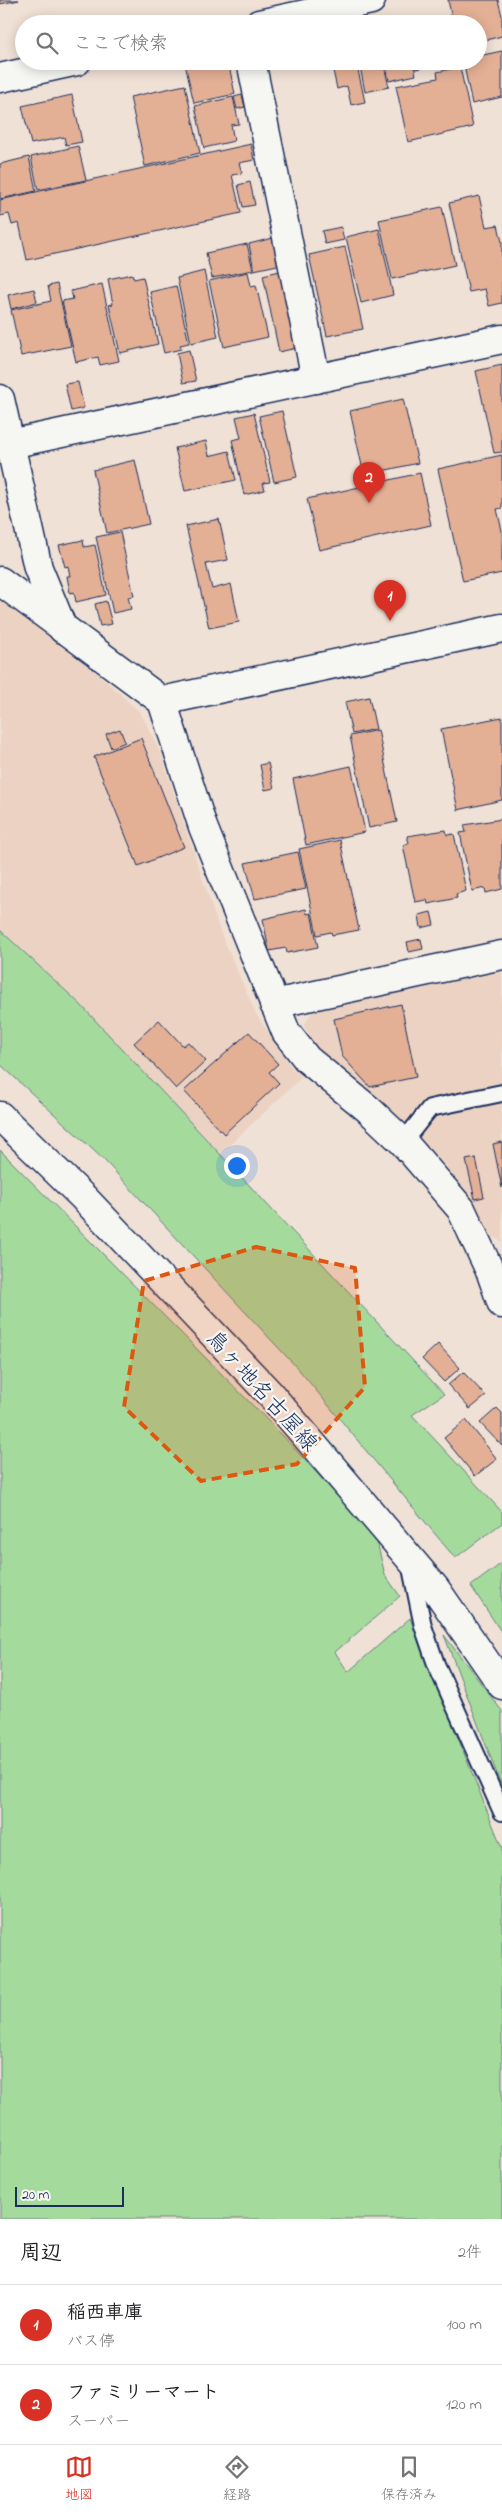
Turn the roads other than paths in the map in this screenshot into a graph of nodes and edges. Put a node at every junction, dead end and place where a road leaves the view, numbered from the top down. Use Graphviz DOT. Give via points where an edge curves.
graph roads {
  1 [pos="371,0"];
  2 [pos="301,15"];
  3 [pos="36,70"];
  4 [pos="253,70"];
  5 [pos="0,78"];
  6 [pos="502,339"];
  7 [pos="316,378"];
  8 [pos="0,399"];
  9 [pos="10,444"];
  10 [pos="0,581"];
  11 [pos="502,628"];
  12 [pos="63,629"];
  13 [pos="162,700"];
  14 [pos="502,954"];
  15 [pos="274,1004"];
  16 [pos="502,1093"];
  17 [pos="0,1116"];
  18 [pos="403,1142"];
  19 [pos="497,1272"];
  20 [pos="502,1304"];
  21 [pos="408,1556"];
  22 [pos="502,1684"];
  23 [pos="502,1812"];
  1 -- 2 [label="street"];
  3 -- 5 [label="street"];
  4 -- 7 [label="street"];
  6 -- 7 [label="street"];
  7 -- 9 [label="street"];
  8 -- 9 [label="street"];
  9 -- 12 [label="street" via="38,568"];
  10 -- 12 [label="street"];
  11 -- 13 [label="street"];
  12 -- 13 [label="street"];
  13 -- 15 [label="street" via="203,827"];
  14 -- 15 [label="street"];
  15 -- 18 [label="street" via="286,1032 307,1059"];
  16 -- 18 [label="lane" via="430,1108"];
  17 -- 21 [label="street, 鳥ヶ地名古屋線" via="84,1198 270,1394"];
  18 -- 19 [label="street" via="462,1209"];
  19 -- 20 [label="street"];
  21 -- 22 [label="street, 鳥ヶ地名古屋線" via="435,1588"];
  21 -- 23 [label="lane" via="423,1626 436,1664"];
}
